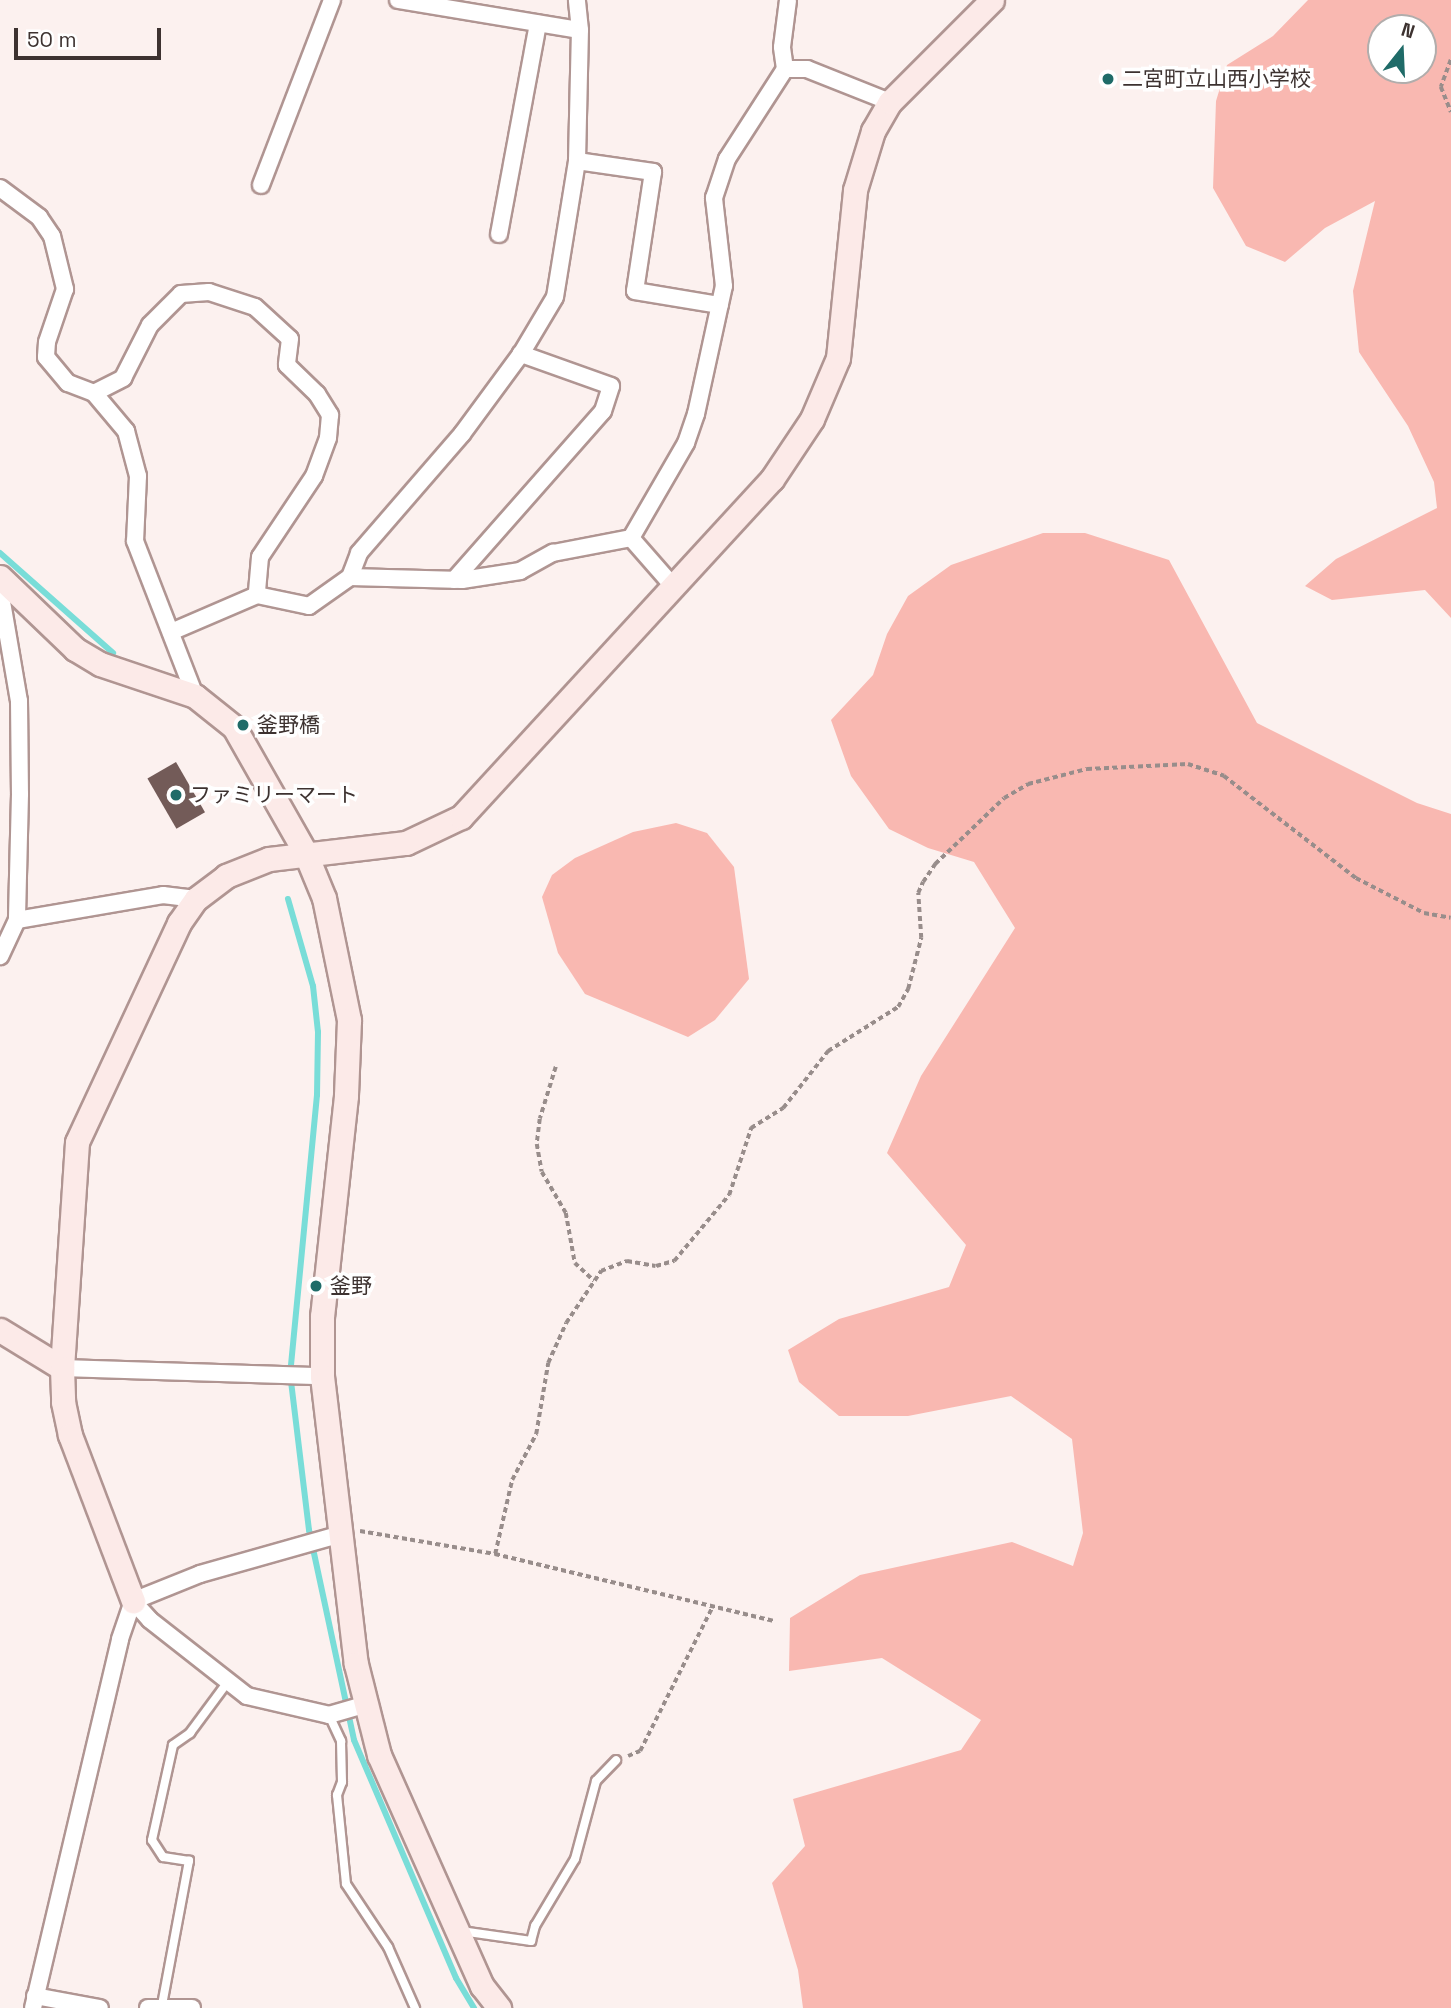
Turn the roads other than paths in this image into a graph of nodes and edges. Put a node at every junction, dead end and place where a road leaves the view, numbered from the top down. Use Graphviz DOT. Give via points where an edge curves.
graph roads {
  1 [pos="332,0"];
  2 [pos="398,0"];
  3 [pos="577,0"];
  4 [pos="788,0"];
  5 [pos="992,0"];
  6 [pos="538,24"];
  7 [pos="580,30"];
  8 [pos="785,69"];
  9 [pos="890,102"];
  10 [pos="576,162"];
  11 [pos="261,185"];
  12 [pos="0,188"];
  13 [pos="499,234"];
  14 [pos="720,305"];
  15 [pos="521,354"];
  16 [pos="94,393"];
  17 [pos="631,538"];
  18 [pos="0,577"];
  19 [pos="350,578"];
  20 [pos="454,580"];
  21 [pos="673,586"];
  22 [pos="0,590"];
  23 [pos="257,595"];
  24 [pos="171,632"];
  25 [pos="195,696"];
  26 [pos="305,852"];
  27 [pos="196,899"];
  28 [pos="17,920"];
  29 [pos="0,956"];
  30 [pos="0,1330"];
  31 [pos="62,1368"];
  32 [pos="316,1376"];
  33 [pos="336,1536"];
  34 [pos="133,1601"];
  35 [pos="227,1684"];
  36 [pos="361,1706"];
  37 [pos="334,1714"];
  38 [pos="616,1760"];
  39 [pos="458,1931"];
  40 [pos="34,2002"];
  41 [pos="155,2007"];
  42 [pos="100,2008"];
  43 [pos="192,2008"];
  44 [pos="415,2008"];
  45 [pos="499,2008"];
  1 -- 11 [label="street"];
  2 -- 6 [label="street"];
  3 -- 7 [label="street"];
  4 -- 8 [label="street" via="782,47"];
  5 -- 9 [label="street"];
  6 -- 7 [label="street"];
  6 -- 13 [label="street"];
  7 -- 10 [label="street"];
  8 -- 9 [label="street" via="807,69"];
  8 -- 14 [label="street" via="727,159 714,198 724,286"];
  9 -- 21 [label="street" via="869,141 855,190 844,322 828,388 772,479"];
  10 -- 14 [label="street" via="653,172 635,291"];
  10 -- 15 [label="street" via="555,297"];
  12 -- 16 [label="street" via="39,217 52,236 63,270 65,289 46,357 68,383"];
  14 -- 17 [label="street" via="686,443"];
  15 -- 19 [label="street" via="462,434 359,553"];
  15 -- 20 [label="street" via="611,386 603,411"];
  16 -- 23 [label="street" via="122,378 150,325 181,294 209,292 255,307 290,339 287,365 317,394 330,415 328,438 314,476 260,557"];
  16 -- 24 [label="street" via="126,432 134,453 138,476 135,541"];
  17 -- 20 [label="street" via="552,553 520,571"];
  17 -- 21 [label="street"];
  18 -- 25 [label="street" via="75,649 100,664"];
  19 -- 20 [label="street"];
  19 -- 23 [label="street" via="309,606"];
  21 -- 26 [label="street" via="461,817 405,842"];
  22 -- 28 [label="street" via="19,701"];
  23 -- 24 [label="street"];
  24 -- 25 [label="street"];
  25 -- 26 [label="street" via="234,727"];
  26 -- 27 [label="street" via="269,859 226,876"];
  26 -- 32 [label="street" via="336,944 349,1020 346,1096"];
  27 -- 28 [label="street" via="163,895"];
  27 -- 31 [label="street" via="180,923 77,1142"];
  28 -- 29 [label="street"];
  30 -- 31 [label="street"];
  31 -- 32 [label="street"];
  31 -- 34 [label="street" via="70,1435"];
  32 -- 33 [label="street"];
  33 -- 34 [label="street" via="200,1574"];
  33 -- 36 [label="street"];
  34 -- 35 [label="street"];
  34 -- 40 [label="street" via="120,1639"];
  35 -- 37 [label="street" via="247,1696"];
  35 -- 41 [label="lane" via="190,1733 173,1745 152,1840 163,1857 189,1861"];
  36 -- 37 [label="street"];
  36 -- 39 [label="street"];
  37 -- 44 [label="lane" via="341,1741 342,1782 337,1795 346,1884 388,1947"];
  38 -- 39 [label="lane" via="596,1781 575,1859 535,1926 531,1941"];
  39 -- 45 [label="street" via="482,1986"];
  40 -- 42 [label="street"];
  41 -- 43 [label="street"];
}
